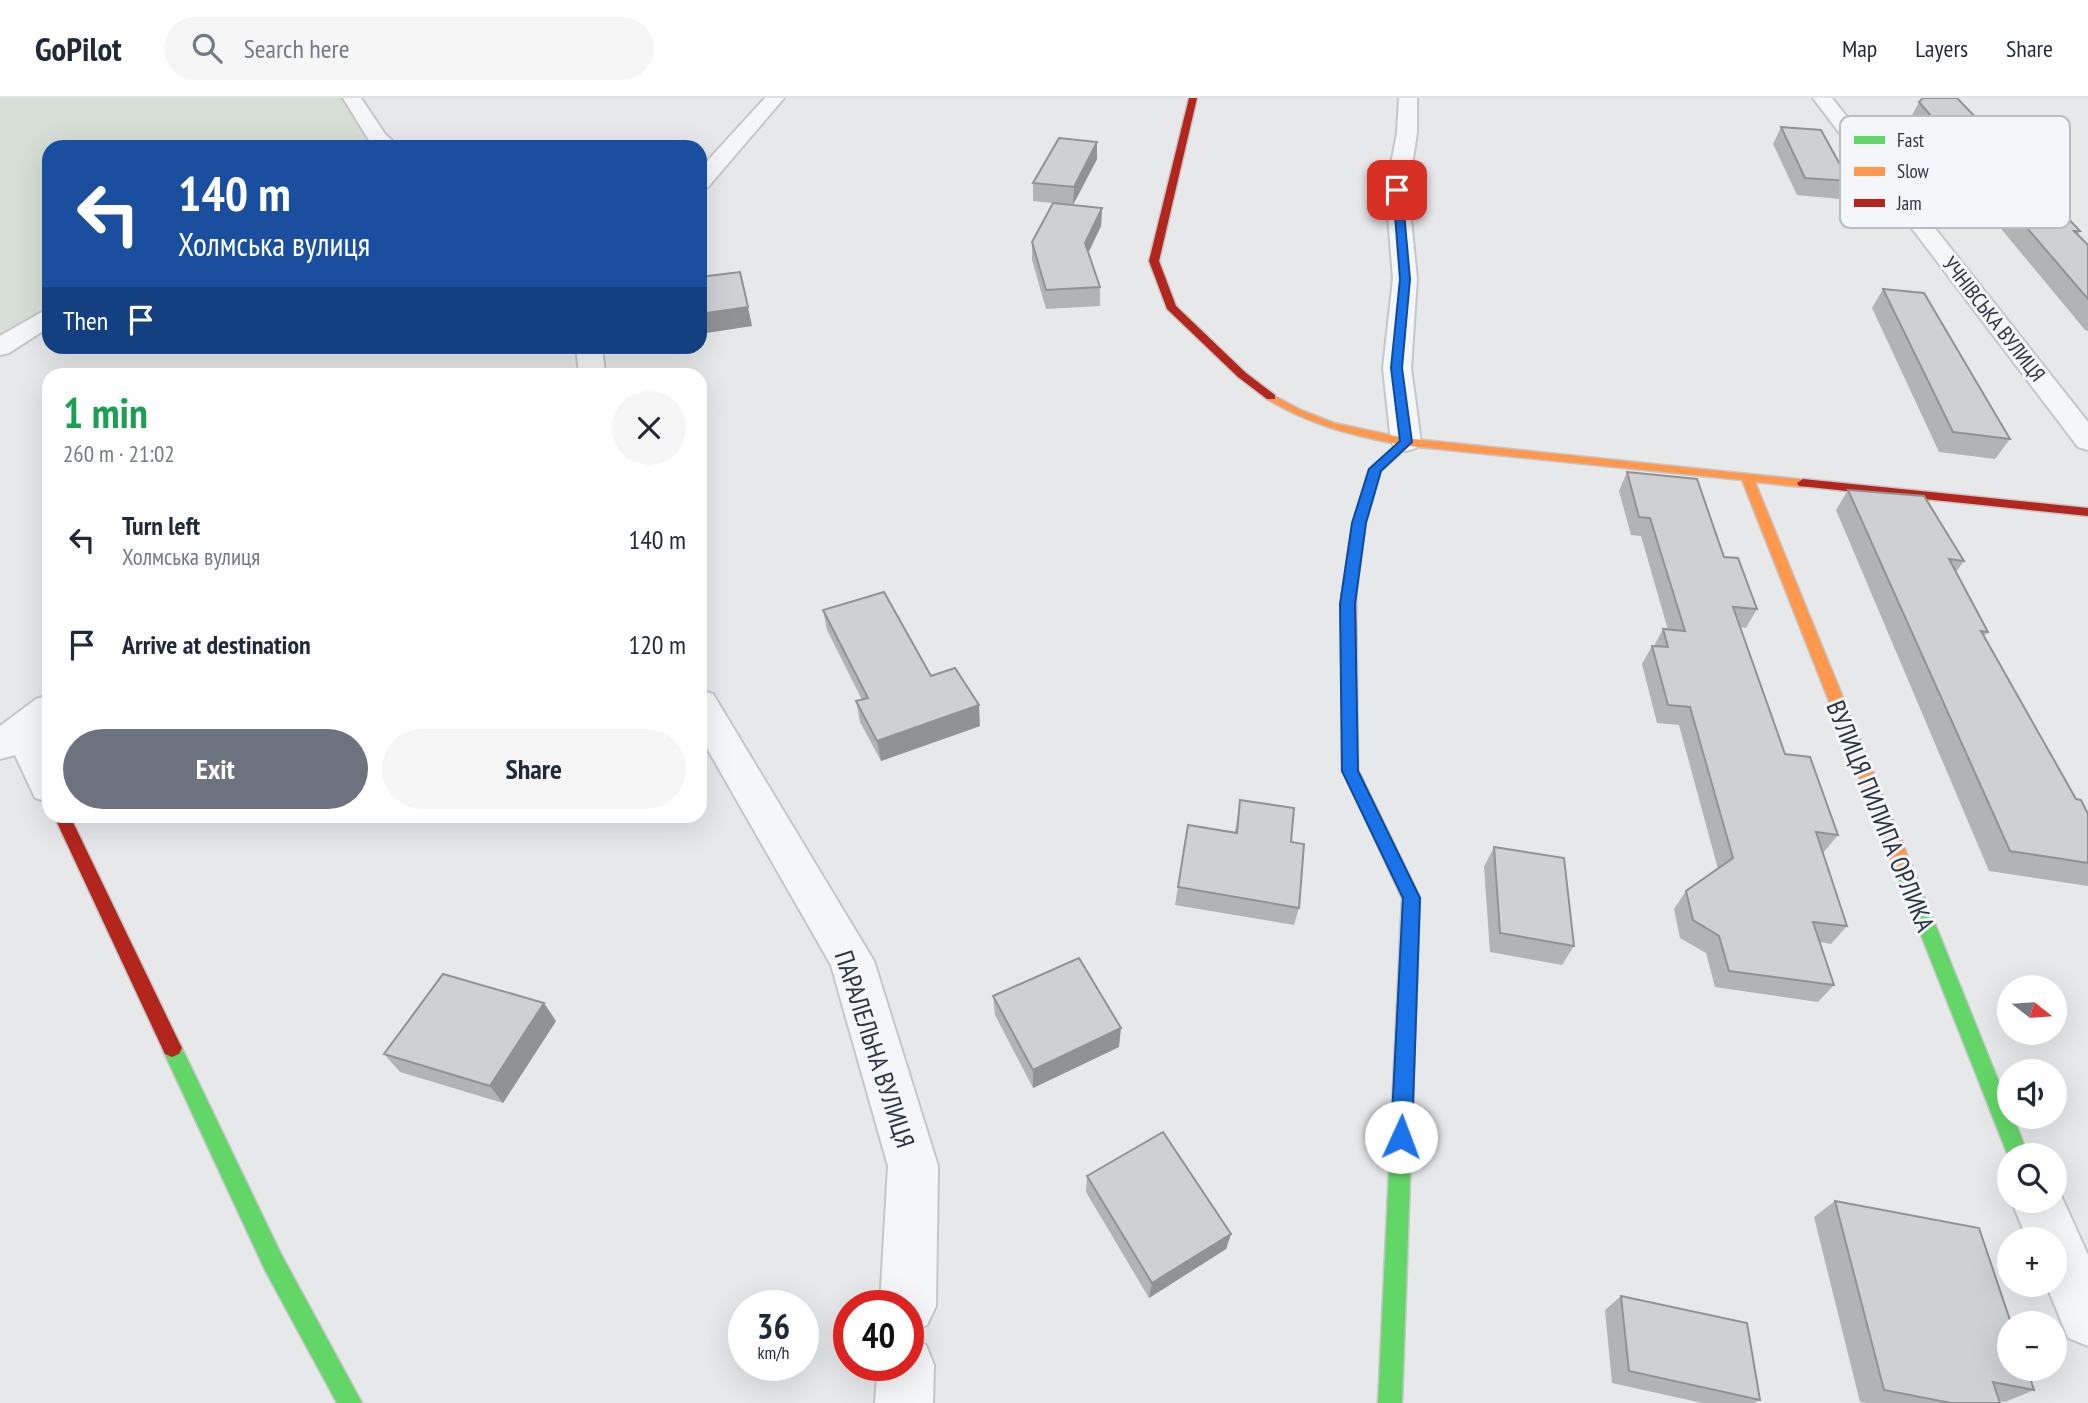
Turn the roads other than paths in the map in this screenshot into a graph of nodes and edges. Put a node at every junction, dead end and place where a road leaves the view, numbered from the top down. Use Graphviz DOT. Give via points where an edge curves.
graph roads {
  1 [pos="352,98"];
  2 [pos="775,98"];
  3 [pos="1193,98"];
  4 [pos="1408,98"];
  5 [pos="1822,98"];
  6 [pos="1840,121"];
  7 [pos="381,140"];
  8 [pos="707,174"];
  9 [pos="1923,228"];
  10 [pos="42,320"];
  11 [pos="0,347"];
  12 [pos="2088,441"];
  13 [pos="1406,442"];
  14 [pos="1747,477"];
  15 [pos="2088,512"];
  16 [pos="707,715"];
  17 [pos="24,728"];
  18 [pos="42,770"];
  19 [pos="65,823"];
  20 [pos="2013,1143"];
  21 [pos="2067,1270"];
  22 [pos="909,1290"];
  23 [pos="2088,1318"];
  24 [pos="905,1381"];
  25 [pos="350,1403"];
  26 [pos="904,1403"];
  27 [pos="1390,1403"];
  1 -- 7 [label="street"];
  2 -- 8 [label="street"];
  3 -- 13 [label="street" via="1154,261 1171,307 1242,375 1286,409 1320,423"];
  4 -- 13 [label="street" via="1397,190 1405,279 1397,368"];
  5 -- 6 [label="street, УЧНІВСЬКА ВУЛИЦЯ"];
  9 -- 12 [label="street, УЧНІВСЬКА ВУЛИЦЯ"];
  10 -- 11 [label="street"];
  13 -- 14 [label="street"];
  13 -- 27 [label="street" via="1375,469 1359,523 1348,604 1350,771 1411,898"];
  14 -- 15 [label="street"];
  14 -- 20 [label="street, ВУЛИЦЯ ПИЛИПА ОРЛИКА"];
  16 -- 22 [label="street, ПАРАЛЕЛЬНА ВУЛИЦЯ" via="852,961 913,1166"];
  17 -- 18 [label="street"];
  19 -- 25 [label="street" via="273,1262"];
  21 -- 23 [label="street"];
  24 -- 26 [label="street"];
}
